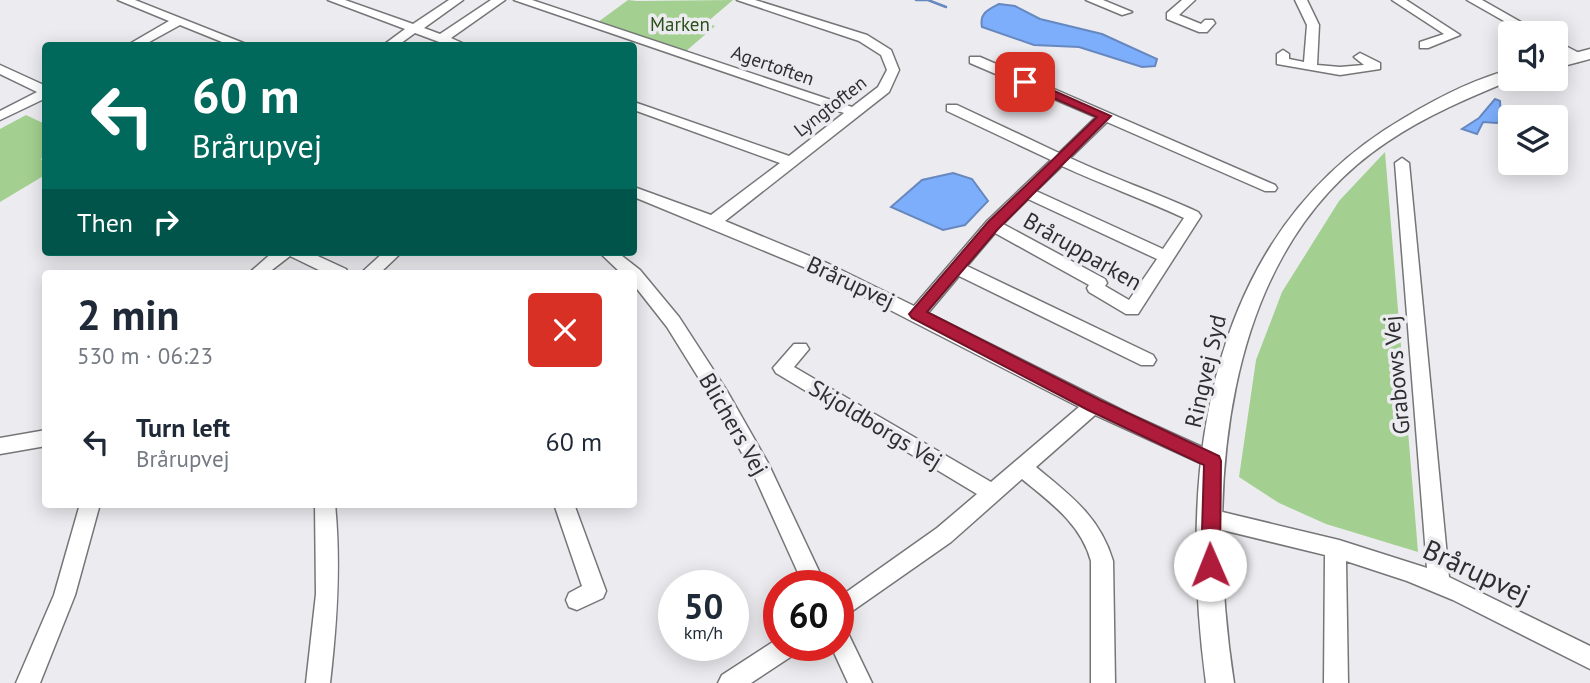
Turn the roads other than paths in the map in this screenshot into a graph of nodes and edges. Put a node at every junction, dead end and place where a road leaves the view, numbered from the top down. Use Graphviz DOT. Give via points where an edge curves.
graph roads {
  1 [pos="124,0"];
  2 [pos="334,0"];
  3 [pos="457,0"];
  4 [pos="499,0"];
  5 [pos="520,0"];
  6 [pos="743,0"];
  7 [pos="1093,0"];
  8 [pos="1189,0"];
  9 [pos="1301,0"];
  10 [pos="1398,0"];
  11 [pos="1473,0"];
  12 [pos="1126,12"];
  13 [pos="179,21"];
  14 [pos="1512,21"];
  15 [pos="1209,23"];
  16 [pos="415,28"];
  17 [pos="442,38"];
  18 [pos="140,42"];
  19 [pos="234,42"];
  20 [pos="394,42"];
  21 [pos="452,42"];
  22 [pos="1424,45"];
  23 [pos="1283,54"];
  24 [pos="1360,57"];
  25 [pos="975,60"];
  26 [pos="1310,67"];
  27 [pos="0,69"];
  28 [pos="1498,79"];
  29 [pos="42,90"];
  30 [pos="42,94"];
  31 [pos="637,107"];
  32 [pos="952,108"];
  33 [pos="854,113"];
  34 [pos="0,116"];
  35 [pos="1105,116"];
  36 [pos="1060,157"];
  37 [pos="790,162"];
  38 [pos="1402,163"];
  39 [pos="1270,188"];
  40 [pos="1025,192"];
  41 [pos="637,193"];
  42 [pos="713,222"];
  43 [pos="993,225"];
  44 [pos="279,256"];
  45 [pos="304,256"];
  46 [pos="390,256"];
  47 [pos="612,256"];
  48 [pos="1167,257"];
  49 [pos="957,268"];
  50 [pos="261,270"];
  51 [pos="334,270"];
  52 [pos="377,270"];
  53 [pos="628,270"];
  54 [pos="637,279"];
  55 [pos="917,314"];
  56 [pos="800,349"];
  57 [pos="1147,360"];
  58 [pos="1094,405"];
  59 [pos="42,439"];
  60 [pos="0,446"];
  61 [pos="1213,461"];
  62 [pos="1022,467"];
  63 [pos="992,494"];
  64 [pos="89,508"];
  65 [pos="325,508"];
  66 [pos="565,508"];
  67 [pos="1210,518"];
  68 [pos="1335,549"];
  69 [pos="808,570"];
  70 [pos="1439,583"];
  71 [pos="577,600"];
  72 [pos="854,600"];
  73 [pos="1590,658"];
  74 [pos="764,661"];
  75 [pos="849,661"];
  76 [pos="28,683"];
  77 [pos="318,683"];
  78 [pos="730,683"];
  79 [pos="860,683"];
  80 [pos="1103,683"];
  81 [pos="1220,683"];
  82 [pos="1336,683"];
  1 -- 13 [label="street"];
  2 -- 16 [label="street"];
  3 -- 16 [label="street"];
  4 -- 17 [label="street"];
  5 -- 33 [label="street, Agertoften"];
  6 -- 33 [label="street, Lyngtoften" via="863,38 887,53 892,60 891,79"];
  7 -- 12 [label="street"];
  8 -- 15 [label="street" via="1171,16 1203,29"];
  9 -- 26 [label="street" via="1313,25"];
  10 -- 22 [label="street" via="1454,35"];
  11 -- 14 [label="street"];
  13 -- 18 [label="street"];
  13 -- 19 [label="street"];
  16 -- 17 [label="street"];
  16 -- 20 [label="street"];
  17 -- 21 [label="street"];
  23 -- 26 [label="street" via="1282,61"];
  24 -- 26 [label="street" via="1375,66 1349,72"];
  25 -- 35 [label="street"];
  27 -- 29 [label="street"];
  28 -- 61 [label="main road, Ringvej Syd" via="1458,94 1395,127 1340,170 1301,212 1277,246 1243,317 1221,397"];
  30 -- 34 [label="street"];
  31 -- 37 [label="street"];
  32 -- 36 [label="street, Brårupparken"];
  33 -- 37 [label="street, Lyngtoften"];
  35 -- 36 [label="street, Brårupparken"];
  35 -- 39 [label="street"];
  36 -- 40 [label="street, Brårupparken"];
  36 -- 48 [label="street, Brårupparken" via="1193,216"];
  37 -- 42 [label="street, Lyngtoften"];
  38 -- 70 [label="street, Grabows Vej"];
  40 -- 43 [label="street, Brårupparken"];
  40 -- 48 [label="street, Brårupparken"];
  41 -- 42 [label="street, Brårupvej"];
  42 -- 55 [label="street, Brårupvej"];
  43 -- 48 [label="street, Brårupparken" via="1099,283 1095,288 1132,310"];
  43 -- 49 [label="street, Brårupparken"];
  44 -- 50 [label="street"];
  45 -- 51 [label="street"];
  46 -- 52 [label="street"];
  47 -- 53 [label="street, Blichers Vej"];
  49 -- 55 [label="street, Brårupparken"];
  49 -- 57 [label="street"];
  54 -- 69 [label="street, Blichers Vej" via="673,322 720,397 761,469"];
  55 -- 58 [label="street, Brårupvej"];
  56 -- 63 [label="street, Skjoldborgs Vej" via="782,368"];
  58 -- 61 [label="street, Brårupvej"];
  58 -- 62 [label="street"];
  59 -- 60 [label="street"];
  61 -- 67 [label="main road, Ringvej Syd"];
  62 -- 63 [label="street"];
  62 -- 80 [label="street" via="1082,519 1099,545"];
  63 -- 72 [label="street"];
  64 -- 76 [label="street" via="62,603"];
  65 -- 77 [label="street" via="328,600"];
  66 -- 71 [label="street" via="595,592"];
  67 -- 68 [label="street, Brårupvej"];
  67 -- 81 [label="main road, Ringvej Syd" via="1211,605"];
  68 -- 70 [label="street, Brårupvej"];
  68 -- 82 [label="street"];
  70 -- 73 [label="street, Brårupvej"];
  74 -- 78 [label="street"];
  75 -- 79 [label="street"];
}
